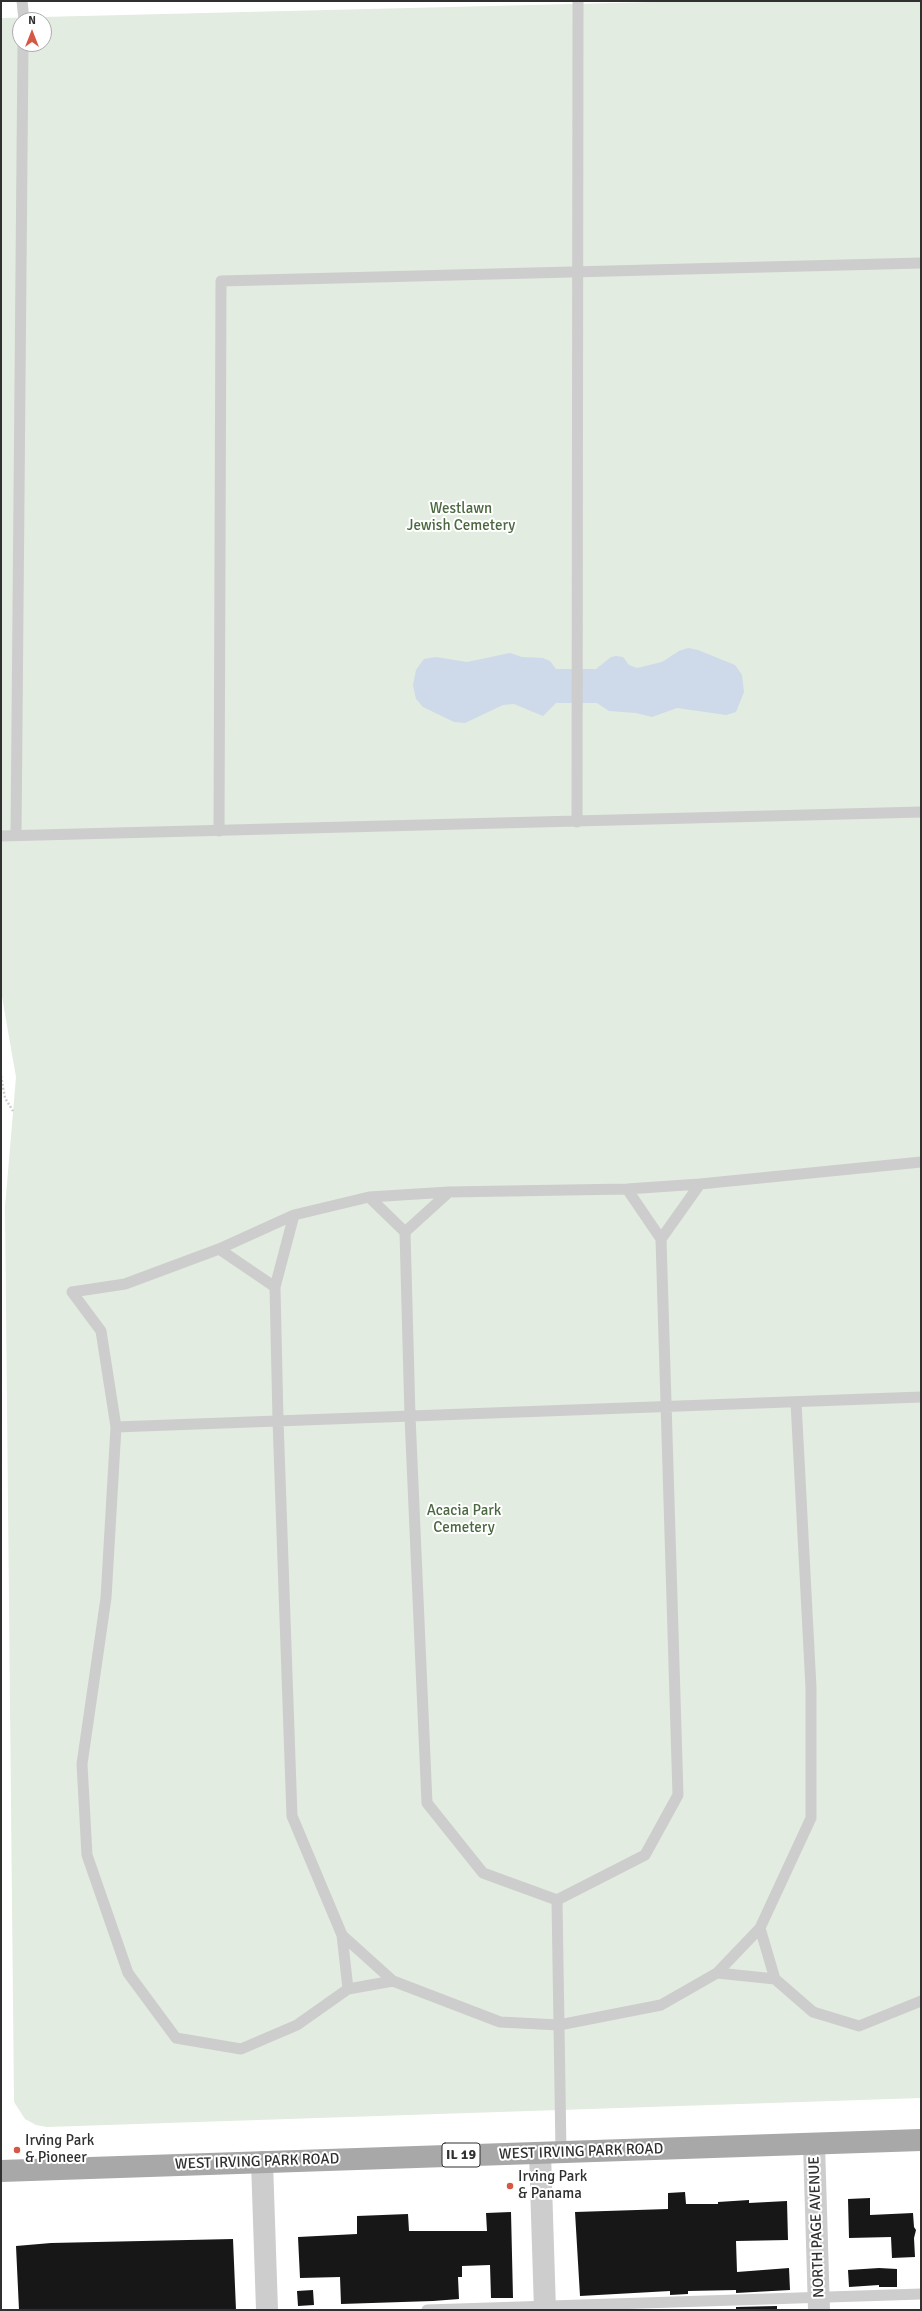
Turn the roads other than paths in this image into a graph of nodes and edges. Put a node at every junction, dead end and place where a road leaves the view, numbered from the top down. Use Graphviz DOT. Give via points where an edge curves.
graph roads {
  1 [pos="22,1"];
  2 [pos="578,1"];
  3 [pos="23,12"];
  4 [pos="23,52"];
  5 [pos="921,263"];
  6 [pos="577,272"];
  7 [pos="921,812"];
  8 [pos="577,822"];
  9 [pos="220,831"];
  10 [pos="16,835"];
  11 [pos="1,836"];
  12 [pos="921,1163"];
  13 [pos="700,1184"];
  14 [pos="628,1189"];
  15 [pos="449,1192"];
  16 [pos="369,1197"];
  17 [pos="294,1215"];
  18 [pos="405,1232"];
  19 [pos="661,1239"];
  20 [pos="220,1249"];
  21 [pos="275,1287"];
  22 [pos="921,1397"];
  23 [pos="796,1402"];
  24 [pos="666,1407"];
  25 [pos="410,1416"];
  26 [pos="278,1420"];
  27 [pos="116,1426"];
  28 [pos="558,1900"];
  29 [pos="760,1928"];
  30 [pos="342,1935"];
  31 [pos="717,1973"];
  32 [pos="775,1979"];
  33 [pos="393,1981"];
  34 [pos="348,1989"];
  35 [pos="921,2000"];
  36 [pos="559,2025"];
  37 [pos="921,2140"];
  38 [pos="814,2144"];
  39 [pos="551,2152"];
  40 [pos="262,2162"];
  41 [pos="1,2171"];
  42 [pos="921,2294"];
  43 [pos="819,2303"];
  44 [pos="679,2306"];
  45 [pos="545,2308"];
  46 [pos="267,2310"];
  47 [pos="427,2310"];
  1 -- 3 [label="lane"];
  2 -- 6 [label="lane"];
  4 -- 10 [label="lane"];
  5 -- 6 [label="lane"];
  6 -- 8 [label="lane"];
  6 -- 9 [label="lane" via="222,281"];
  7 -- 8 [label="lane"];
  8 -- 9 [label="lane"];
  9 -- 10 [label="lane"];
  10 -- 11 [label="lane"];
  12 -- 13 [label="lane"];
  13 -- 14 [label="lane"];
  13 -- 19 [label="lane"];
  14 -- 15 [label="lane"];
  14 -- 19 [label="lane"];
  15 -- 16 [label="lane"];
  15 -- 18 [label="lane"];
  16 -- 17 [label="lane"];
  16 -- 18 [label="lane"];
  17 -- 20 [label="lane"];
  17 -- 21 [label="lane"];
  18 -- 25 [label="lane"];
  19 -- 24 [label="lane"];
  20 -- 21 [label="lane"];
  20 -- 27 [label="lane" via="125,1284 72,1292 101,1331"];
  21 -- 26 [label="lane"];
  22 -- 23 [label="lane"];
  23 -- 24 [label="lane"];
  23 -- 29 [label="lane" via="811,1688 811,1818"];
  24 -- 25 [label="lane"];
  24 -- 28 [label="lane" via="678,1795 645,1855"];
  25 -- 26 [label="lane"];
  25 -- 28 [label="lane" via="427,1803 483,1873"];
  26 -- 27 [label="lane"];
  26 -- 30 [label="lane" via="292,1816"];
  27 -- 34 [label="lane" via="106,1598 82,1764 87,1855 128,1973 176,2038 241,2049 297,2025"];
  28 -- 36 [label="lane"];
  29 -- 31 [label="lane"];
  29 -- 32 [label="lane"];
  30 -- 33 [label="lane"];
  30 -- 34 [label="lane"];
  31 -- 32 [label="lane"];
  31 -- 36 [label="lane" via="661,2005"];
  32 -- 35 [label="lane" via="813,2012 859,2026"];
  33 -- 34 [label="lane"];
  33 -- 36 [label="lane" via="500,2022"];
  36 -- 39 [label="lane"];
  37 -- 38 [label="main road, WEST IRVING PARK ROAD / IL 19"];
  38 -- 39 [label="main road, WEST IRVING PARK ROAD / IL 19"];
  38 -- 43 [label="street, NORTH PAGE AVENUE"];
  39 -- 40 [label="main road, WEST IRVING PARK ROAD / IL 19"];
  39 -- 45 [label="street"];
  40 -- 41 [label="main road, WEST IRVING PARK ROAD / IL 19"];
  40 -- 46 [label="street"];
  42 -- 43 [label="lane"];
  43 -- 44 [label="lane"];
  44 -- 45 [label="lane"];
  45 -- 47 [label="lane"];
}
